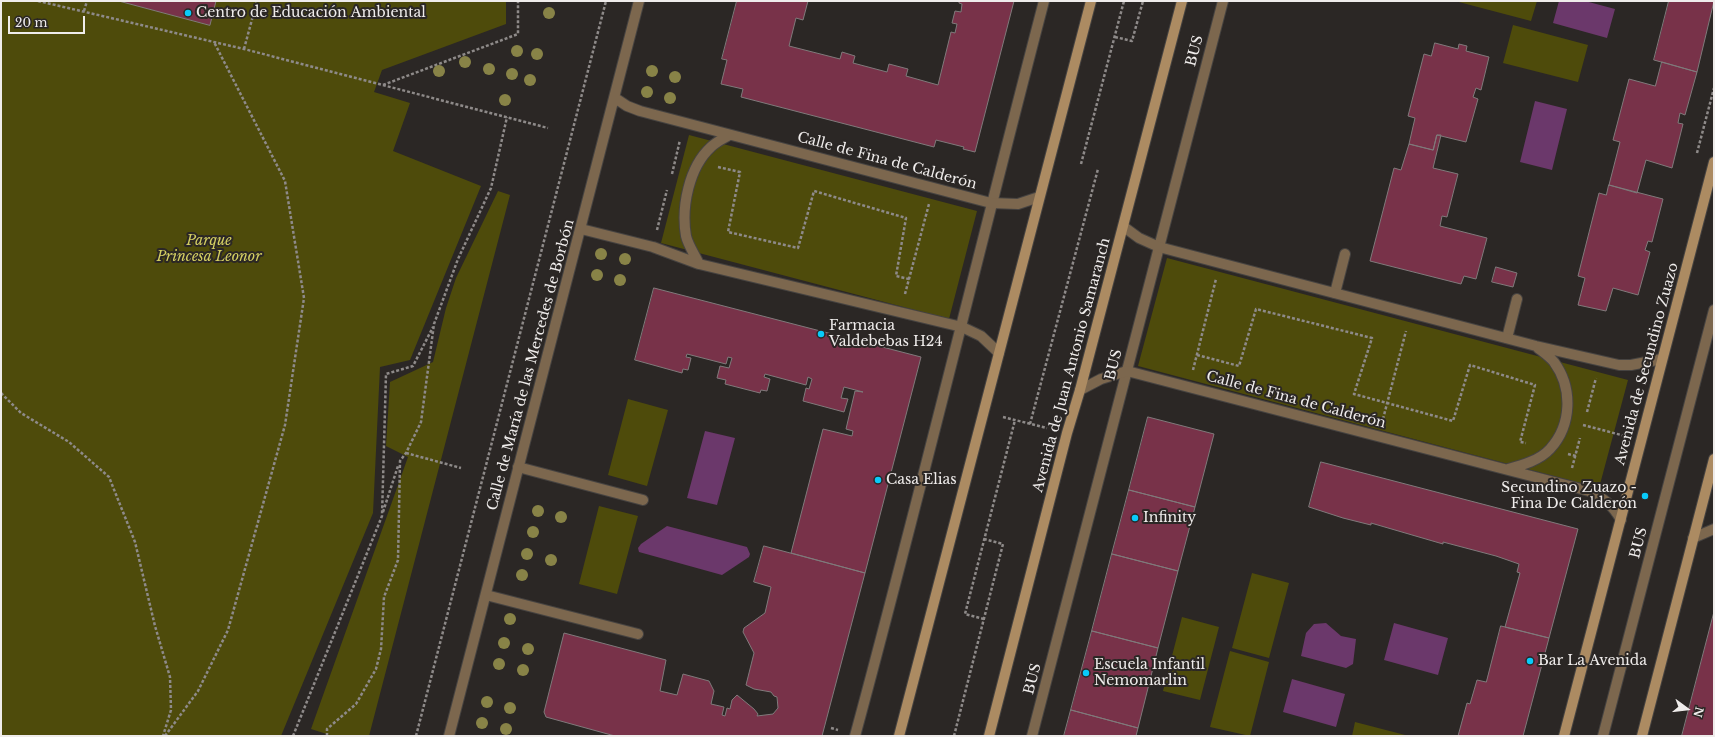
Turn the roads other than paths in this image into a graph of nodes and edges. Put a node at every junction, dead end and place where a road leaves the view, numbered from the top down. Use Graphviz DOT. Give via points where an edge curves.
graph roads {
  1 [pos="639,1"];
  2 [pos="1044,1"];
  3 [pos="1091,1"];
  4 [pos="1182,1"];
  5 [pos="1223,1"];
  6 [pos="615,98"];
  7 [pos="729,135"];
  8 [pos="1714,162"];
  9 [pos="1039,197"];
  10 [pos="991,203"];
  11 [pos="1124,227"];
  12 [pos="581,229"];
  13 [pos="1159,247"];
  14 [pos="1345,254"];
  15 [pos="698,264"];
  16 [pos="1335,293"];
  17 [pos="1517,299"];
  18 [pos="1714,310"];
  19 [pos="962,327"];
  20 [pos="1507,338"];
  21 [pos="1536,346"];
  22 [pos="1000,353"];
  23 [pos="1662,359"];
  24 [pos="1127,371"];
  25 [pos="1080,390"];
  26 [pos="1714,459"];
  27 [pos="518,466"];
  28 [pos="1506,469"];
  29 [pos="643,500"];
  30 [pos="1621,520"];
  31 [pos="1714,529"];
  32 [pos="1693,538"];
  33 [pos="486,595"];
  34 [pos="638,634"];
  35 [pos="449,736"];
  36 [pos="855,736"];
  37 [pos="899,736"];
  38 [pos="989,736"];
  39 [pos="1032,736"];
  40 [pos="1564,736"];
  41 [pos="1603,736"];
  42 [pos="1642,736"];
  1 -- 6 [label="street, Calle de María de las Mercedes de Borbón"];
  2 -- 10 [label="street"];
  3 -- 9 [label="street"];
  4 -- 11 [label="street, Avenida de Juan Antonio Samaranch"];
  5 -- 13 [label="street, BUS"];
  6 -- 7 [label="street, Calle de Fina de Calderón" via="640,111"];
  6 -- 12 [label="street, Calle de María de las Mercedes de Borbón"];
  7 -- 10 [label="street, Calle de Fina de Calderón"];
  7 -- 15 [label="street" via="710,147 699,162 687,193 686,237"];
  8 -- 23 [label="street, Avenida de Secundino Zuazo"];
  9 -- 10 [label="street, Calle de Fina de Calderón" via="1018,204"];
  9 -- 22 [label="street"];
  10 -- 19 [label="street"];
  11 -- 13 [label="street, Calle de Fina de Calderón" via="1139,238"];
  11 -- 25 [label="street, Avenida de Juan Antonio Samaranch"];
  12 -- 15 [label="street" via="652,247"];
  12 -- 27 [label="street, Calle de María de las Mercedes de Borbón"];
  13 -- 16 [label="street, Calle de Fina de Calderón"];
  13 -- 24 [label="street, BUS"];
  14 -- 16 [label="street"];
  15 -- 19 [label="street"];
  16 -- 20 [label="street, Calle de Fina de Calderón"];
  17 -- 20 [label="street"];
  18 -- 41 [label="street, BUS"];
  19 -- 22 [label="street" via="980,336"];
  19 -- 36 [label="street"];
  20 -- 21 [label="street, Calle de Fina de Calderón"];
  21 -- 23 [label="street, Calle de Fina de Calderón" via="1619,364 1631,365"];
  21 -- 28 [label="street, Calle de Fina de Calderón" via="1554,362 1563,378 1568,410 1564,426 1550,449 1524,465"];
  22 -- 37 [label="street"];
  23 -- 30 [label="street, Avenida de Secundino Zuazo"];
  24 -- 25 [label="street" via="1101,379"];
  24 -- 28 [label="street, Calle de Fina de Calderón"];
  24 -- 39 [label="street, BUS"];
  25 -- 38 [label="street, Avenida de Juan Antonio Samaranch"];
  26 -- 32 [label="street"];
  27 -- 29 [label="street"];
  27 -- 33 [label="street, Calle de María de las Mercedes de Borbón"];
  28 -- 30 [label="street, Calle de Fina de Calderón" via="1589,490 1614,508"];
  30 -- 40 [label="street, Avenida de Secundino Zuazo"];
  31 -- 32 [label="street"];
  32 -- 42 [label="street"];
  33 -- 34 [label="street"];
  33 -- 35 [label="street, Calle de María de las Mercedes de Borbón"];
}
